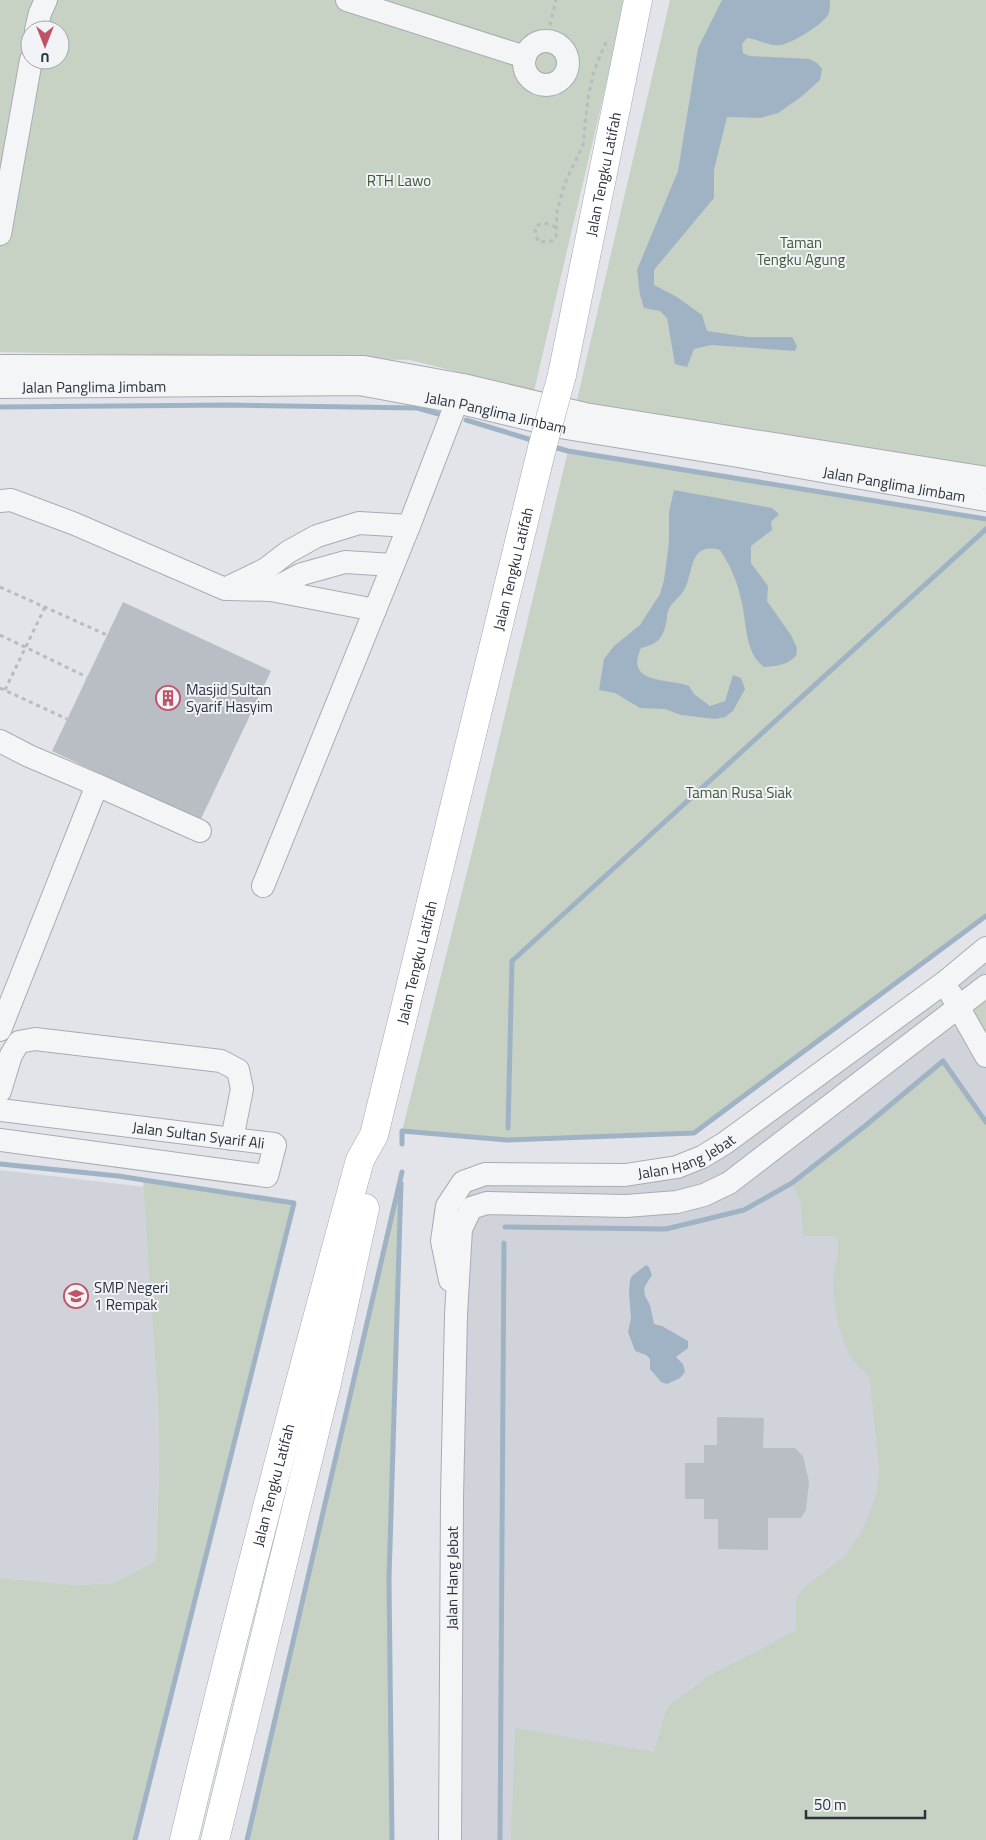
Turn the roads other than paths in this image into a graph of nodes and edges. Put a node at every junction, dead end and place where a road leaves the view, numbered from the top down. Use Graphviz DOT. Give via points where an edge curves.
graph roads {
  1 [pos="46,0"];
  2 [pos="347,0"];
  3 [pos="638,0"];
  4 [pos="38,20"];
  5 [pos="525,57"];
  6 [pos="29,70"];
  7 [pos="0,234"];
  8 [pos="0,366"];
  9 [pos="0,388"];
  10 [pos="460,394"];
  11 [pos="980,477"];
  12 [pos="986,500"];
  13 [pos="0,501"];
  14 [pos="409,526"];
  15 [pos="393,566"];
  16 [pos="225,589"];
  17 [pos="271,590"];
  18 [pos="375,610"];
  19 [pos="0,741"];
  20 [pos="97,784"];
  21 [pos="200,831"];
  22 [pos="263,886"];
  23 [pos="986,948"];
  24 [pos="945,982"];
  25 [pos="986,986"];
  26 [pos="958,1006"];
  27 [pos="0,1030"];
  28 [pos="986,1056"];
  29 [pos="0,1091"];
  30 [pos="0,1110"];
  31 [pos="374,1135"];
  32 [pos="232,1139"];
  33 [pos="0,1140"];
  34 [pos="456,1315"];
  35 [pos="184,1840"];
  36 [pos="215,1840"];
  37 [pos="450,1840"];
  1 -- 4 [label="street"];
  2 -- 5 [label="street"];
  3 -- 31 [label="main road, Jalan Tengku Latifah, bridge" via="562,375"];
  5 -- 5 [label="street" via="533,46 546,41 560,46 568,57 567,71 557,82 543,85 526,72"];
  6 -- 7 [label="street"];
  8 -- 10 [label="street, Jalan Panglima Jimbam" via="364,367"];
  9 -- 10 [label="street, Jalan Panglima Jimbam" via="359,384"];
  10 -- 11 [label="street, Jalan Panglima Jimbam"];
  10 -- 12 [label="street, Jalan Panglima Jimbam" via="566,428"];
  10 -- 14 [label="street"];
  13 -- 16 [label="street" via="11,500 75,524"];
  14 -- 15 [label="street"];
  14 -- 16 [label="street" via="359,523 317,536 266,569"];
  15 -- 17 [label="street" via="345,562 302,574"];
  15 -- 18 [label="street"];
  16 -- 17 [label="street"];
  17 -- 18 [label="street"];
  18 -- 22 [label="street"];
  19 -- 20 [label="street"];
  20 -- 21 [label="street"];
  20 -- 27 [label="street"];
  23 -- 24 [label="street, Jalan Hang Jebat"];
  24 -- 26 [label="street"];
  24 -- 34 [label="street, Jalan Hang Jebat" via="725,1144 702,1157 677,1167 625,1175 485,1174 463,1182 447,1206 442,1241"];
  25 -- 26 [label="street, Jalan Hang Jebat"];
  26 -- 28 [label="street"];
  26 -- 34 [label="street, Jalan Hang Jebat" via="729,1183 704,1194 677,1202 626,1206 487,1203 471,1208 461,1229"];
  29 -- 32 [label="street" via="11,1055 19,1042 35,1039 221,1061 238,1070 242,1089"];
  30 -- 32 [label="street, Jalan Sultan Syarif Ali"];
  31 -- 35 [label="main road, Jalan Tengku Latifah" via="360,1160 298,1384"];
  31 -- 36 [label="main road, Jalan Tengku Latifah" via="375,1163 326,1387"];
  32 -- 33 [label="street, Jalan Sultan Syarif Ali" via="275,1144 268,1176"];
  34 -- 37 [label="street, Jalan Hang Jebat"];
}
